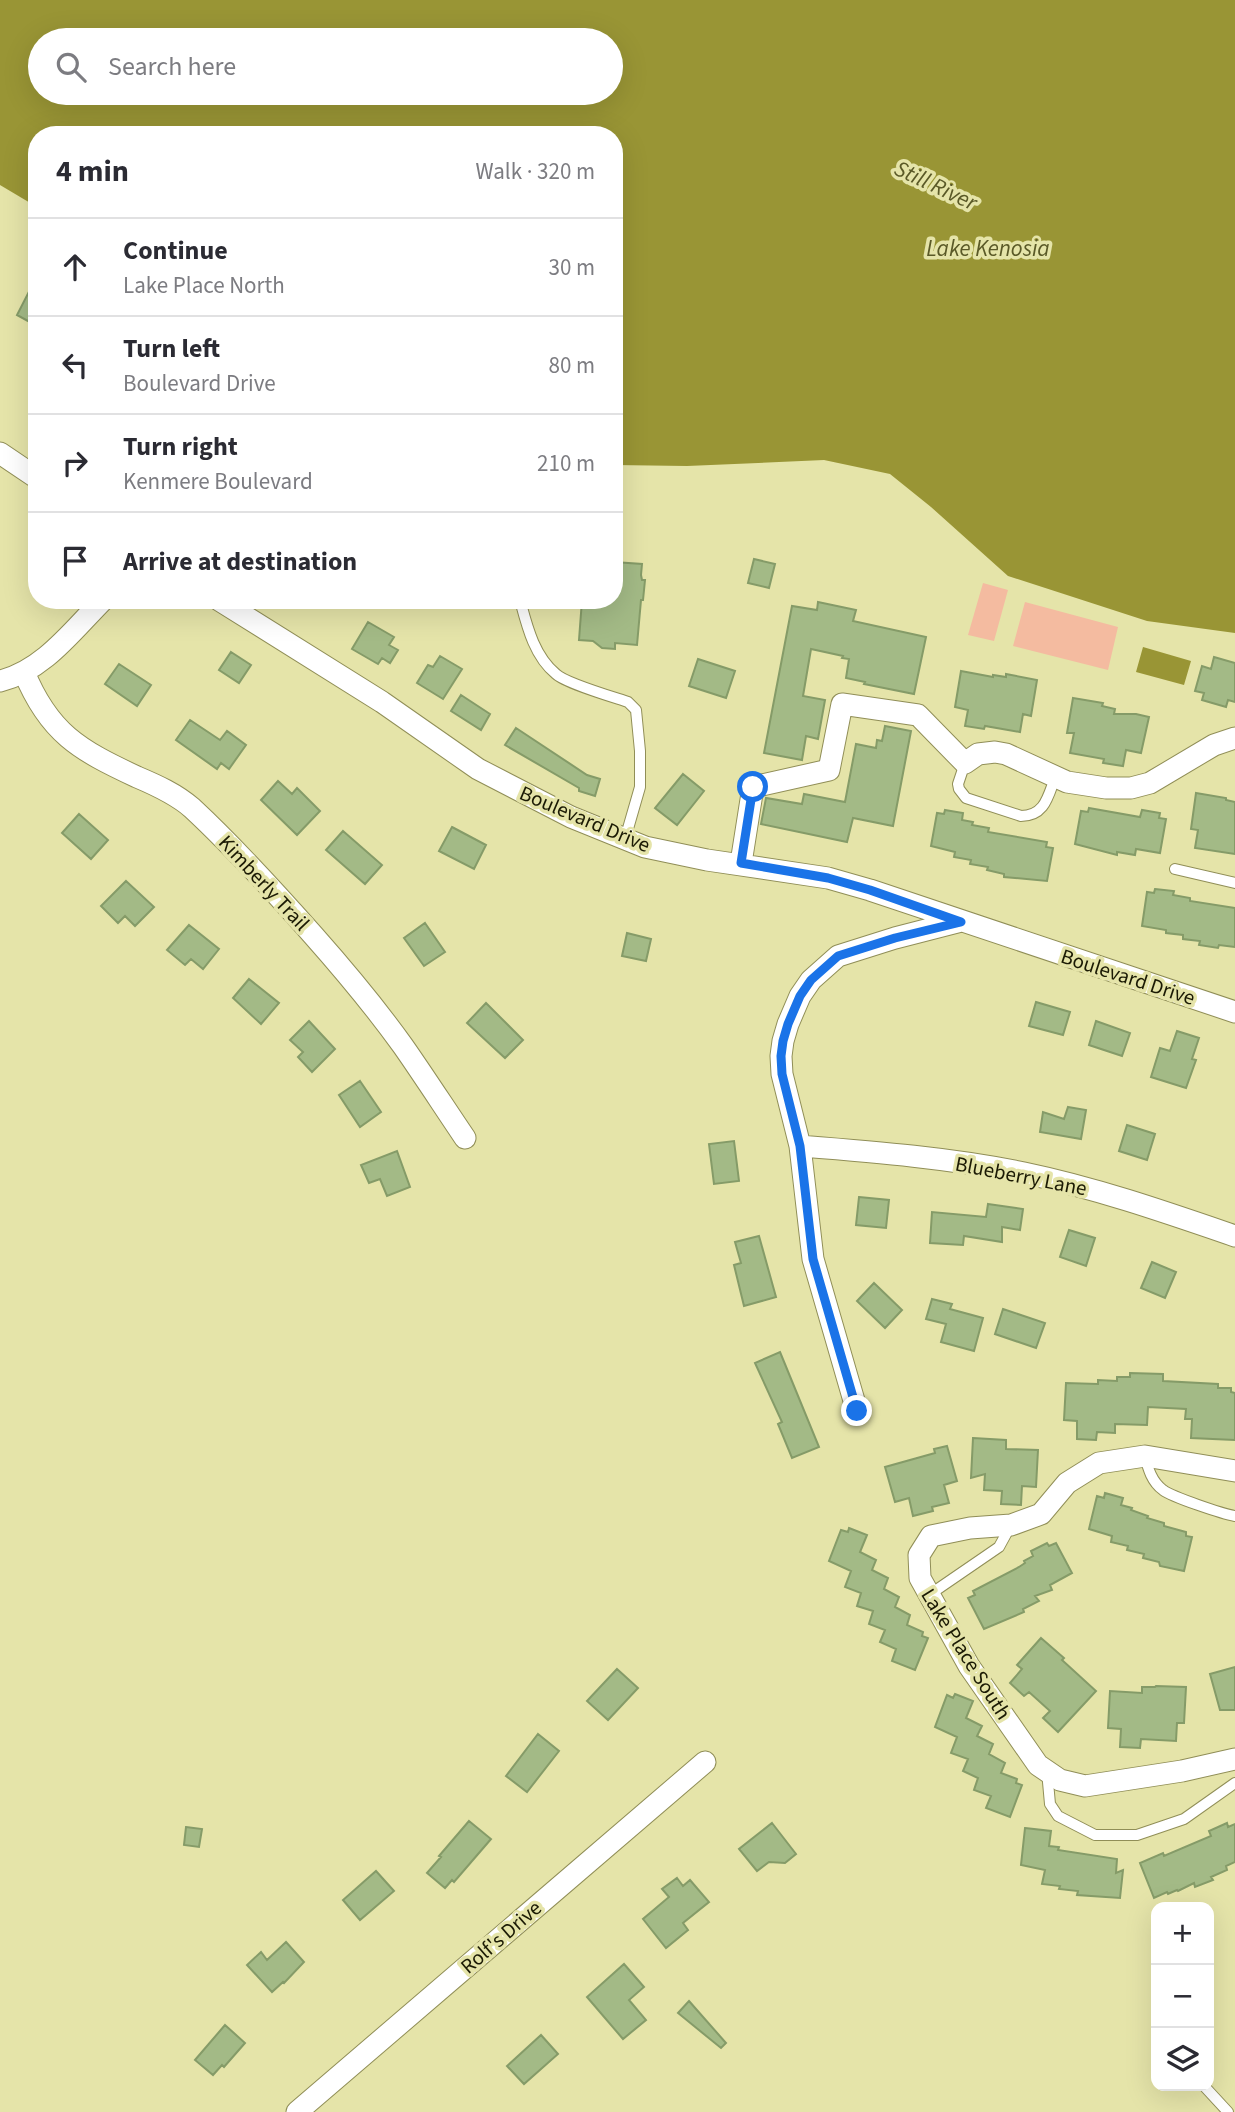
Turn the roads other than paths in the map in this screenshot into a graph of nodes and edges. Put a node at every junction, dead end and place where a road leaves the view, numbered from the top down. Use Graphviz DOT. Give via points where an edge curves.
graph roads {
  1 [pos="0,453"];
  2 [pos="28,472"];
  3 [pos="94,609"];
  4 [pos="233,609"];
  5 [pos="522,609"];
  6 [pos="24,673"];
  7 [pos="0,681"];
  8 [pos="1235,738"];
  9 [pos="965,762"];
  10 [pos="1055,778"];
  11 [pos="625,839"];
  12 [pos="741,863"];
  13 [pos="1175,869"];
  14 [pos="1235,883"];
  15 [pos="961,922"];
  16 [pos="1235,1012"];
  17 [pos="465,1138"];
  18 [pos="800,1146"];
  19 [pos="1235,1236"];
  20 [pos="857,1411"];
  21 [pos="1144,1457"];
  22 [pos="1235,1471"];
  23 [pos="1235,1516"];
  24 [pos="1011,1525"];
  25 [pos="929,1595"];
  26 [pos="1235,1759"];
  27 [pos="705,1762"];
  28 [pos="1047,1772"];
  29 [pos="1235,1783"];
  30 [pos="1209,2091"];
  31 [pos="298,2112"];
  32 [pos="1228,2112"];
  1 -- 2 [label="street"];
  3 -- 6 [label="street"];
  4 -- 11 [label="street, Boulevard Drive" via="496,780"];
  5 -- 11 [label="lane" via="530,637 557,676 628,702 636,710 640,787"];
  6 -- 7 [label="street"];
  6 -- 17 [label="street, Kimberly Trail" via="49,719 62,732 89,754 190,806 263,878 386,1023"];
  8 -- 10 [label="street" via="1214,745 1150,783 1131,788"];
  9 -- 10 [label="street" via="995,752"];
  9 -- 10 [label="lane" via="958,784 966,798 1021,816 1044,807"];
  9 -- 12 [label="street" via="918,715 842,704 829,770 753,787"];
  11 -- 12 [label="street, Boulevard Drive" via="680,855"];
  12 -- 15 [label="street, Boulevard Drive" via="828,878"];
  13 -- 14 [label="lane"];
  15 -- 16 [label="street, Boulevard Drive"];
  15 -- 18 [label="street" via="838,956 811,980 793,1008 781,1056"];
  18 -- 19 [label="street, Blueberry Lane" via="1022,1173 1124,1198"];
  18 -- 20 [label="street" via="813,1259"];
  21 -- 22 [label="street, Lake Place South"];
  21 -- 23 [label="lane" via="1150,1475 1163,1491"];
  21 -- 24 [label="street, Lake Place South" via="1099,1463 1067,1483 1041,1514"];
  24 -- 25 [label="lane" via="999,1547"];
  24 -- 25 [label="street, Lake Place South" via="931,1536 919,1555 920,1578"];
  25 -- 28 [label="street, Lake Place South" via="969,1666"];
  26 -- 28 [label="street, Lake Place South" via="1085,1786"];
  27 -- 31 [label="street, Rolf's Drive"];
  28 -- 29 [label="lane" via="1050,1804 1058,1816 1095,1835 1137,1835 1184,1819"];
  30 -- 32 [label="lane"];
}
